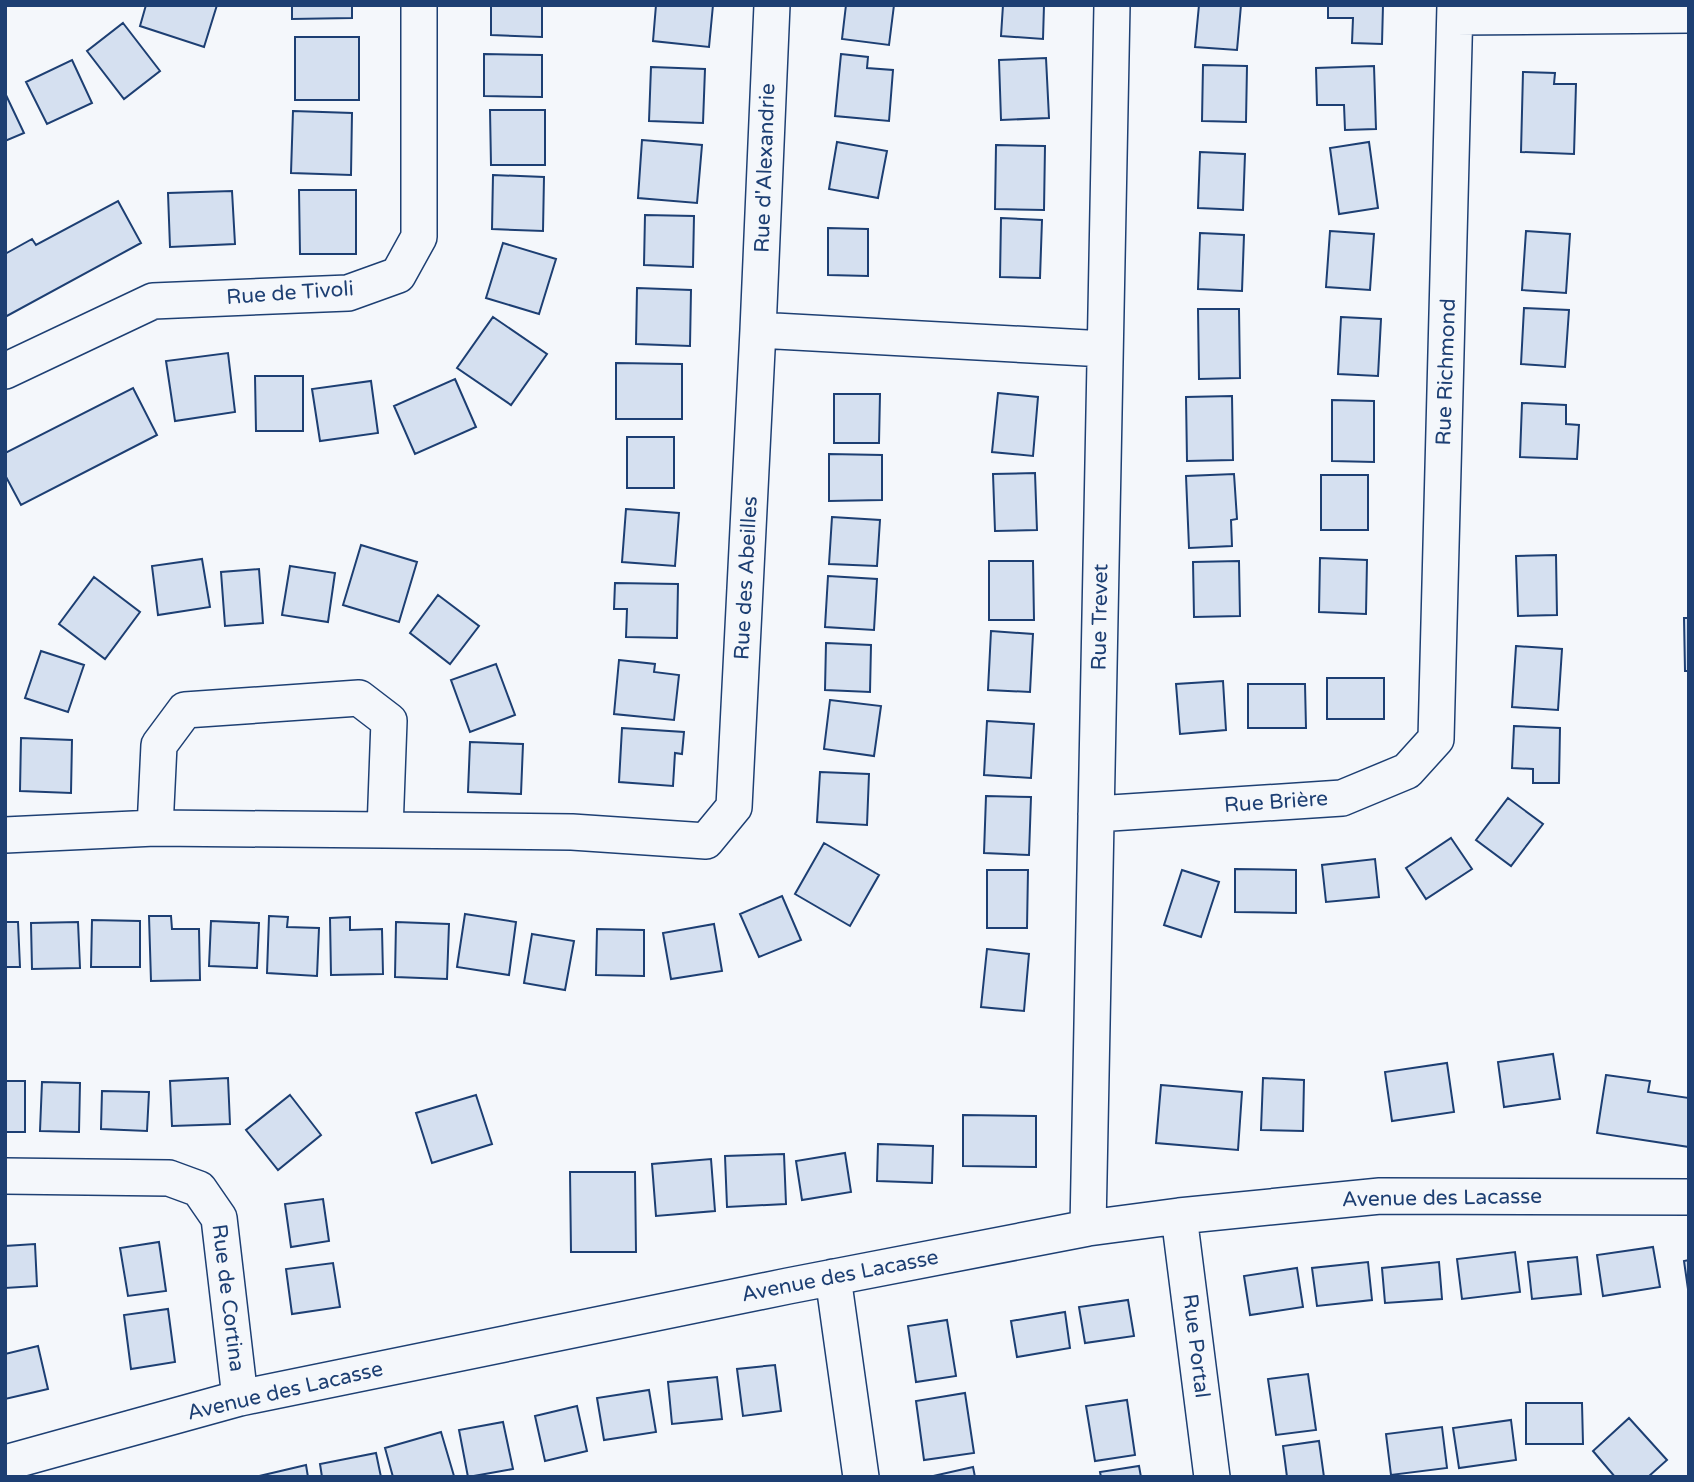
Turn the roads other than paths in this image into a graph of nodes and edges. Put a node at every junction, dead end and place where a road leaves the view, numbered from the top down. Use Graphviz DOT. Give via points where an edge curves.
graph roads {
  1 [pos="419,5"];
  2 [pos="772,5"];
  3 [pos="1112,5"];
  4 [pos="1455,11"];
  5 [pos="1689,15"];
  6 [pos="758,330"];
  7 [pos="1105,349"];
  8 [pos="5,371"];
  9 [pos="1436,739"];
  10 [pos="1096,814"];
  11 [pos="155,828"];
  12 [pos="385,830"];
  13 [pos="5,835"];
  14 [pos="5,1176"];
  15 [pos="1689,1197"];
  16 [pos="1179,1216"];
  17 [pos="1088,1228"];
  18 [pos="833,1277"];
  19 [pos="240,1398"];
  20 [pos="5,1463"];
  21 [pos="861,1477"];
  22 [pos="1212,1477"];
  1 -- 8 [label="street, Rue de Tivoli" via="419,237 398,275 348,293 153,301"];
  2 -- 6 [label="street, Rue d'Alexandrie"];
  3 -- 7 [label="street, Rue Trevet"];
  4 -- 5 [label="street"];
  4 -- 9 [label="street, Rue Richmond"];
  6 -- 7 [label="street"];
  6 -- 12 [label="street, Rue des Abeilles" via="734,807 706,841 572,832"];
  7 -- 10 [label="street, Rue Trevet"];
  9 -- 10 [label="street, Rue Brière" via="1407,771 1342,798"];
  10 -- 17 [label="street, Rue Trevet"];
  11 -- 12 [label="street, Rue des Abeilles"];
  11 -- 12 [label="street" via="159,745 185,710 359,698 389,721"];
  11 -- 13 [label="street, Rue des Abeilles"];
  14 -- 19 [label="street, Rue de Cortina" via="169,1178 199,1189 219,1218"];
  15 -- 16 [label="street, Avenue des Lacasse" via="1380,1195"];
  16 -- 17 [label="street, Avenue des Lacasse"];
  16 -- 22 [label="street, Rue Portal"];
  17 -- 18 [label="street, Avenue des Lacasse"];
  18 -- 19 [label="street, Avenue des Lacasse"];
  18 -- 21 [label="street"];
  19 -- 20 [label="street, Avenue des Lacasse"];
}
